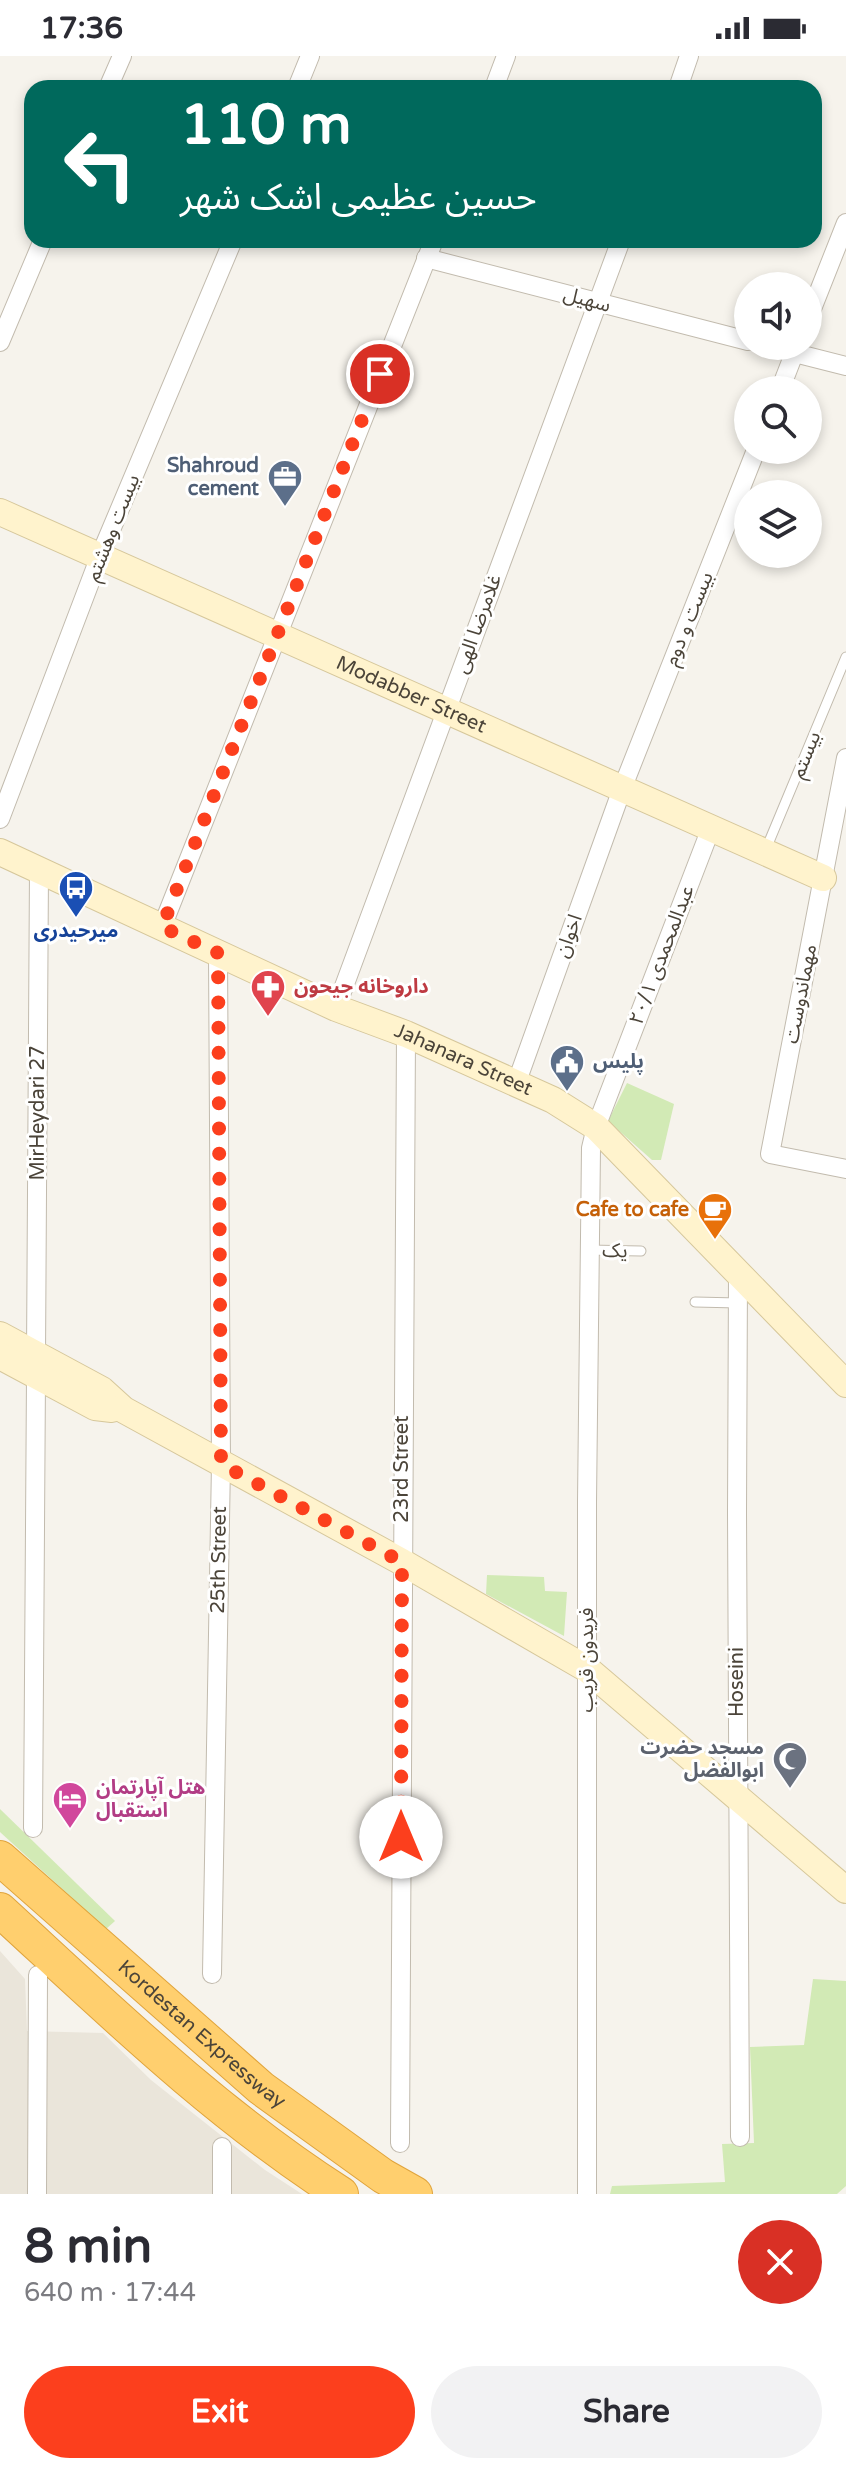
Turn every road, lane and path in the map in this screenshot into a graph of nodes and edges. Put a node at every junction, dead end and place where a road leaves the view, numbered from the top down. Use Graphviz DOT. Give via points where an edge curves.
graph roads {
  1 [pos="122,56"];
  2 [pos="310,56"];
  3 [pos="506,56"];
  4 [pos="689,56"];
  5 [pos="112,80"];
  6 [pos="300,80"];
  7 [pos="497,80"];
  8 [pos="681,80"];
  9 [pos="846,223"];
  10 [pos="40,248"];
  11 [pos="230,248"];
  12 [pos="430,248"];
  13 [pos="618,248"];
  14 [pos="426,258"];
  15 [pos="822,284"];
  16 [pos="598,302"];
  17 [pos="734,337"];
  18 [pos="0,342"];
  19 [pos="822,358"];
  20 [pos="846,366"];
  21 [pos="750,464"];
  22 [pos="0,512"];
  23 [pos="100,556"];
  24 [pos="277,635"];
  25 [pos="846,657"];
  26 [pos="446,710"];
  27 [pos="846,758"];
  28 [pos="622,789"];
  29 [pos="0,819"];
  30 [pos="711,828"];
  31 [pos="0,852"];
  32 [pos="764,852"];
  33 [pos="39,870"];
  34 [pos="823,878"];
  35 [pos="162,927"];
  36 [pos="218,953"];
  37 [pos="336,1008"];
  38 [pos="406,1034"];
  39 [pos="516,1084"];
  40 [pos="596,1127"];
  41 [pos="846,1169"];
  42 [pos="588,1250"];
  43 [pos="641,1251"];
  44 [pos="738,1275"];
  45 [pos="695,1302"];
  46 [pos="738,1303"];
  47 [pos="0,1335"];
  48 [pos="0,1356"];
  49 [pos="36,1366"];
  50 [pos="846,1384"];
  51 [pos="221,1464"];
  52 [pos="402,1562"];
  53 [pos="587,1669"];
  54 [pos="738,1796"];
  55 [pos="33,1828"];
  56 [pos="0,1858"];
  57 [pos="846,1890"];
  58 [pos="0,1910"];
  59 [pos="212,1974"];
  60 [pos="38,1975"];
  61 [pos="740,2137"];
  62 [pos="400,2143"];
  63 [pos="222,2147"];
  64 [pos="37,2194"];
  65 [pos="222,2194"];
  66 [pos="341,2194"];
  67 [pos="415,2194"];
  68 [pos="587,2194"];
  1 -- 5 [label="street"];
  2 -- 6 [label="street"];
  3 -- 7 [label="street"];
  4 -- 8 [label="street"];
  9 -- 15 [label="street"];
  10 -- 18 [label="street"];
  11 -- 23 [label="street, بیست وهشتم"];
  12 -- 14 [label="street"];
  13 -- 16 [label="street, غلامرضا الهی"];
  14 -- 16 [label="street, سهیل"];
  14 -- 24 [label="street"];
  16 -- 17 [label="street, سهیل"];
  16 -- 26 [label="street, غلامرضا الهی"];
  19 -- 20 [label="street"];
  21 -- 28 [label="street, بیست و دوم"];
  22 -- 23 [label="street, Modabber Street"];
  23 -- 24 [label="street, Modabber Street"];
  23 -- 29 [label="street, بیست وهشتم"];
  24 -- 26 [label="street, Modabber Street"];
  24 -- 35 [label="street"];
  25 -- 32 [label="lane, بیستم"];
  26 -- 28 [label="street, Modabber Street"];
  26 -- 37 [label="street, غلامرضا الهی"];
  27 -- 34 [label="street, مهماندوست"];
  28 -- 30 [label="street, Modabber Street"];
  28 -- 39 [label="street, اخوان"];
  30 -- 32 [label="street, Modabber Street"];
  30 -- 40 [label="street, عبدالمحمدی ۲۰/۱"];
  31 -- 33 [label="street, Jahanara Street"];
  32 -- 34 [label="street, Modabber Street"];
  33 -- 35 [label="street, Jahanara Street"];
  33 -- 49 [label="street, MirHeydari 27"];
  34 -- 41 [label="street, مهماندوست" via="770,1154"];
  35 -- 36 [label="street, Jahanara Street"];
  36 -- 37 [label="street, Jahanara Street"];
  36 -- 51 [label="street, 25th Street"];
  37 -- 38 [label="street, Jahanara Street"];
  38 -- 39 [label="street, Jahanara Street"];
  38 -- 52 [label="street, 23rd Street"];
  39 -- 40 [label="street, Jahanara Street"];
  40 -- 42 [label="street, فریدون قریب"];
  40 -- 44 [label="street, Jahanara Street"];
  42 -- 43 [label="lane, یک"];
  42 -- 53 [label="street, فریدون قریب"];
  44 -- 46 [label="street, Hoseini"];
  44 -- 50 [label="street, Jahanara Street"];
  45 -- 46 [label="lane"];
  46 -- 54 [label="street, Hoseini"];
  47 -- 49 [label="street"];
  48 -- 49 [label="street"];
  49 -- 51 [label="street" via="102,1390 124,1410"];
  49 -- 55 [label="street, MirHeydari 27"];
  51 -- 52 [label="street"];
  51 -- 59 [label="street, 25th Street"];
  52 -- 53 [label="street"];
  52 -- 62 [label="street, 23rd Street"];
  53 -- 54 [label="street"];
  53 -- 68 [label="street, فریدون قریب"];
  54 -- 57 [label="street"];
  54 -- 61 [label="street, Hoseini"];
  56 -- 67 [label="highway, Kordestan Expressway" via="261,2088"];
  58 -- 66 [label="highway, Kordestan Expressway" via="179,2074"];
  60 -- 64 [label="street"];
  63 -- 65 [label="street"];
}
